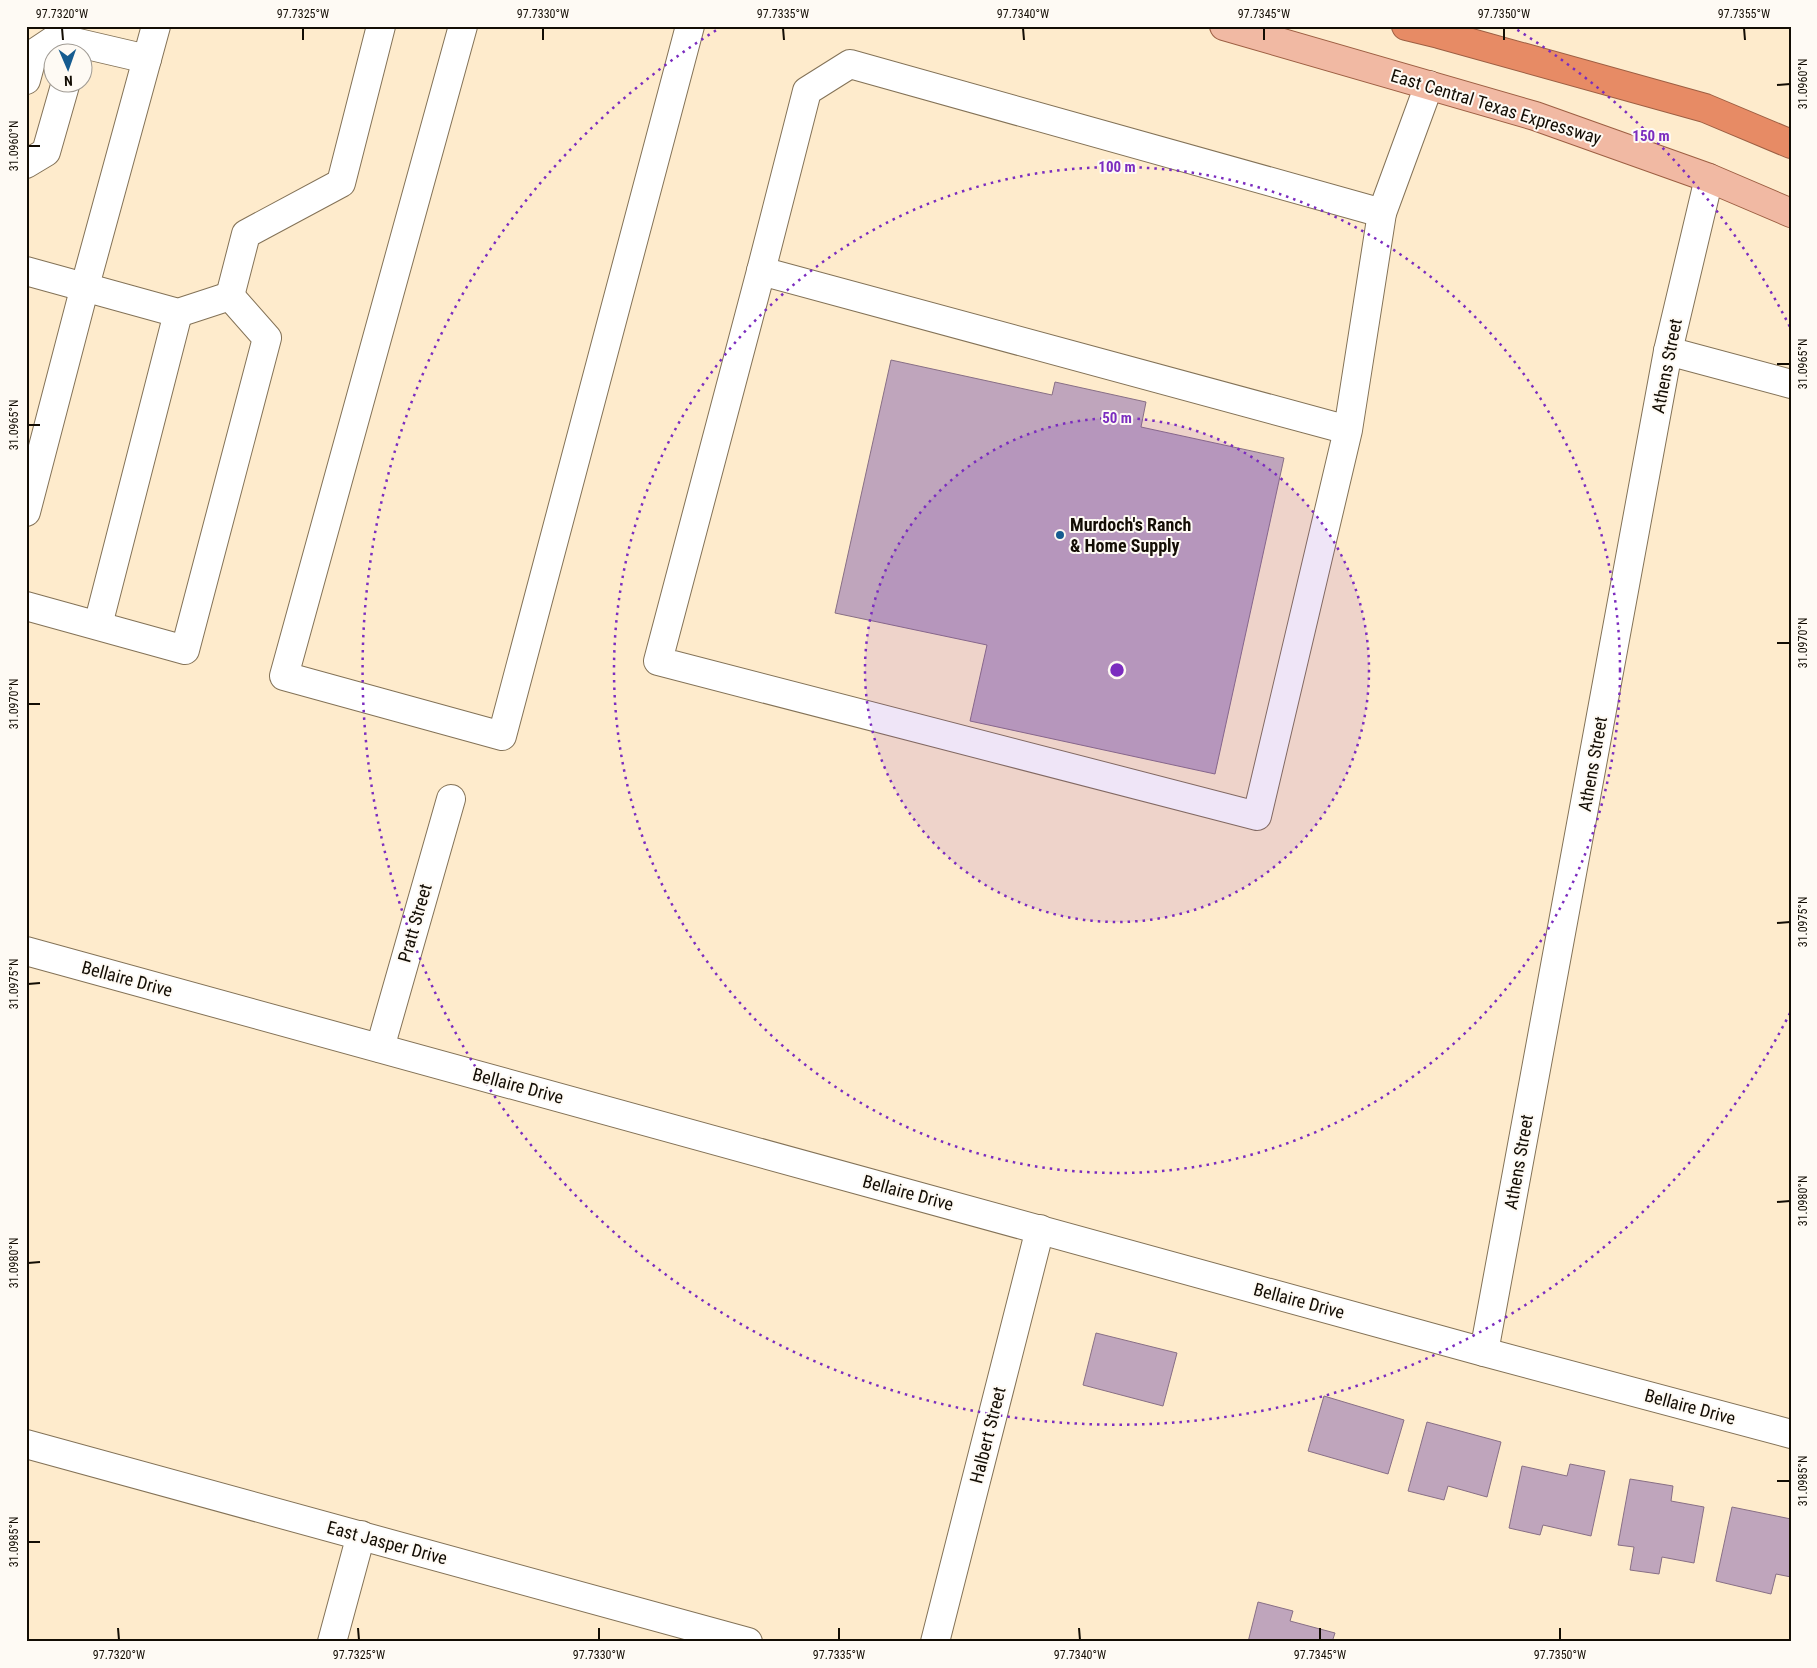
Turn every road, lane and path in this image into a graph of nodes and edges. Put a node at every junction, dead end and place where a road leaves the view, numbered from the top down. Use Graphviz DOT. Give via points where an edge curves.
graph roads {
  1 [pos="156,26"];
  2 [pos="381,26"];
  3 [pos="463,26"];
  4 [pos="690,26"];
  5 [pos="1224,26"];
  6 [pos="1406,26"];
  7 [pos="78,40"];
  8 [pos="148,59"];
  9 [pos="26,80"];
  10 [pos="1428,85"];
  11 [pos="63,92"];
  12 [pos="1791,144"];
  13 [pos="26,164"];
  14 [pos="1709,178"];
  15 [pos="1382,213"];
  16 [pos="1791,213"];
  17 [pos="26,271"];
  18 [pos="761,271"];
  19 [pos="85,286"];
  20 [pos="230,296"];
  21 [pos="178,313"];
  22 [pos="1668,351"];
  23 [pos="1791,384"];
  24 [pos="1348,430"];
  25 [pos="26,512"];
  26 [pos="26,606"];
  27 [pos="98,626"];
  28 [pos="450,798"];
  29 [pos="26,951"];
  30 [pos="380,1048"];
  31 [pos="1040,1229"];
  32 [pos="1484,1352"];
  33 [pos="1791,1434"];
  34 [pos="26,1444"];
  35 [pos="362,1536"];
  36 [pos="332,1642"];
  37 [pos="748,1642"];
  38 [pos="935,1642"];
  1 -- 8 [label="street"];
  2 -- 20 [label="street" via="341,183 246,234"];
  3 -- 4 [label="street" via="284,676 502,736"];
  5 -- 10 [label="main road, East Central Texas Expressway"];
  6 -- 12 [label="highway" via="1705,108"];
  7 -- 8 [label="street"];
  7 -- 9 [label="street" via="57,38 33,54"];
  8 -- 19 [label="street"];
  10 -- 14 [label="main road, East Central Texas Expressway" via="1535,116"];
  10 -- 15 [label="street"];
  11 -- 13 [label="street" via="46,152"];
  14 -- 16 [label="main road, East Central Texas Expressway"];
  14 -- 22 [label="street, Athens Street"];
  15 -- 18 [label="street" via="850,64 807,91"];
  15 -- 24 [label="street"];
  17 -- 19 [label="street"];
  18 -- 24 [label="street"];
  18 -- 24 [label="street" via="658,661 1257,816"];
  19 -- 21 [label="street"];
  19 -- 25 [label="street"];
  20 -- 21 [label="street"];
  20 -- 27 [label="street" via="267,338 185,650"];
  21 -- 27 [label="street"];
  22 -- 23 [label="street"];
  22 -- 32 [label="street, Athens Street"];
  26 -- 27 [label="street"];
  28 -- 30 [label="street, Pratt Street"];
  29 -- 30 [label="street, Bellaire Drive"];
  30 -- 31 [label="street, Bellaire Drive"];
  31 -- 32 [label="street, Bellaire Drive"];
  31 -- 38 [label="street, Halbert Street"];
  32 -- 33 [label="street, Bellaire Drive"];
  34 -- 35 [label="street, East Jasper Drive"];
  35 -- 36 [label="street"];
  35 -- 37 [label="street, East Jasper Drive"];
}
